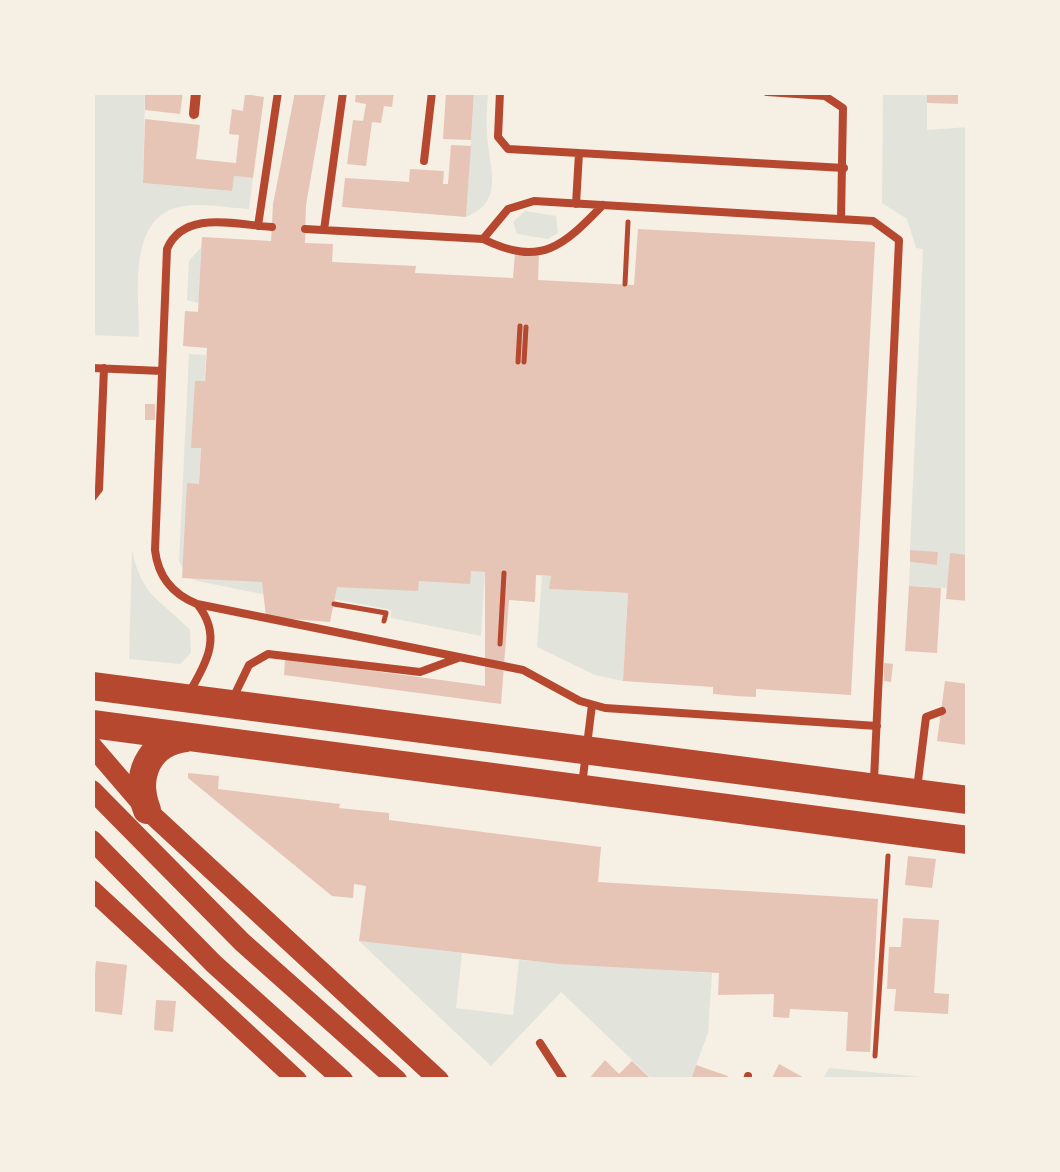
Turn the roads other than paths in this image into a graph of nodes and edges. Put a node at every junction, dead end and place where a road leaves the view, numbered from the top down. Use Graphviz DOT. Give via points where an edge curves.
graph roads {
  1 [pos="196,92"];
  2 [pos="278,92"];
  3 [pos="343,92"];
  4 [pos="432,92"];
  5 [pos="500,92"];
  6 [pos="767,92"];
  7 [pos="194,114"];
  8 [pos="579,153"];
  9 [pos="424,161"];
  10 [pos="844,168"];
  11 [pos="576,204"];
  12 [pos="603,205"];
  13 [pos="841,219"];
  14 [pos="258,226"];
  15 [pos="272,227"];
  16 [pos="306,229"];
  17 [pos="324,230"];
  18 [pos="484,239"];
  19 [pos="92,368"];
  20 [pos="104,368"];
  21 [pos="162,371"];
  22 [pos="92,498"];
  23 [pos="197,604"];
  24 [pos="461,657"];
  25 [pos="92,686"];
  26 [pos="185,699"];
  27 [pos="230,705"];
  28 [pos="592,705"];
  29 [pos="942,711"];
  30 [pos="92,724"];
  31 [pos="877,726"];
  32 [pos="192,737"];
  33 [pos="92,746"];
  34 [pos="586,751"];
  35 [pos="92,774"];
  36 [pos="120,780"];
  37 [pos="874,788"];
  38 [pos="581,789"];
  39 [pos="92,790"];
  40 [pos="917,794"];
  41 [pos="968,800"];
  42 [pos="147,810"];
  43 [pos="880,838"];
  44 [pos="92,840"];
  45 [pos="968,840"];
  46 [pos="92,890"];
  47 [pos="540,1043"];
  48 [pos="297,1080"];
  49 [pos="344,1080"];
  50 [pos="397,1080"];
  51 [pos="439,1080"];
  52 [pos="564,1080"];
  1 -- 7 [label="street"];
  2 -- 14 [label="lane"];
  3 -- 17 [label="lane"];
  4 -- 9 [label="lane"];
  5 -- 8 [label="lane" via="501,144"];
  6 -- 10 [label="lane" via="839,102 846,121"];
  8 -- 10 [label="lane"];
  8 -- 11 [label="lane"];
  10 -- 13 [label="lane"];
  11 -- 12 [label="lane"];
  11 -- 18 [label="lane" via="516,204"];
  12 -- 13 [label="lane"];
  12 -- 18 [label="lane" via="554,249 510,248"];
  13 -- 31 [label="lane" via="891,230 901,261"];
  14 -- 15 [label="lane"];
  14 -- 21 [label="lane" via="194,224 171,240"];
  16 -- 17 [label="lane"];
  17 -- 18 [label="lane"];
  19 -- 20 [label="lane"];
  20 -- 21 [label="lane"];
  20 -- 22 [label="lane" via="100,489"];
  21 -- 23 [label="lane" via="156,562 176,593"];
  23 -- 24 [label="lane"];
  23 -- 26 [label="lane" via="209,624 211,650"];
  24 -- 27 [label="lane" via="420,672 268,654 249,665"];
  24 -- 28 [label="lane" via="536,674"];
  25 -- 26 [label="highway"];
  26 -- 27 [label="highway"];
  27 -- 34 [label="highway"];
  28 -- 31 [label="lane"];
  28 -- 34 [label="lane"];
  29 -- 40 [label="lane" via="926,717"];
  30 -- 32 [label="highway"];
  31 -- 37 [label="lane"];
  32 -- 38 [label="highway"];
  32 -- 42 [label="highway" via="166,743 147,762 140,786"];
  33 -- 36 [label="main road"];
  34 -- 37 [label="highway"];
  34 -- 38 [label="lane"];
  35 -- 36 [label="main road"];
  36 -- 42 [label="main road"];
  37 -- 40 [label="highway"];
  37 -- 43 [label="lane"];
  38 -- 43 [label="highway"];
  39 -- 50 [label="main road" via="178,881"];
  40 -- 41 [label="highway"];
  42 -- 51 [label="main road"];
  43 -- 45 [label="highway"];
  44 -- 49 [label="main road" via="214,964"];
  46 -- 48 [label="main road"];
  47 -- 52 [label="lane"];
}
